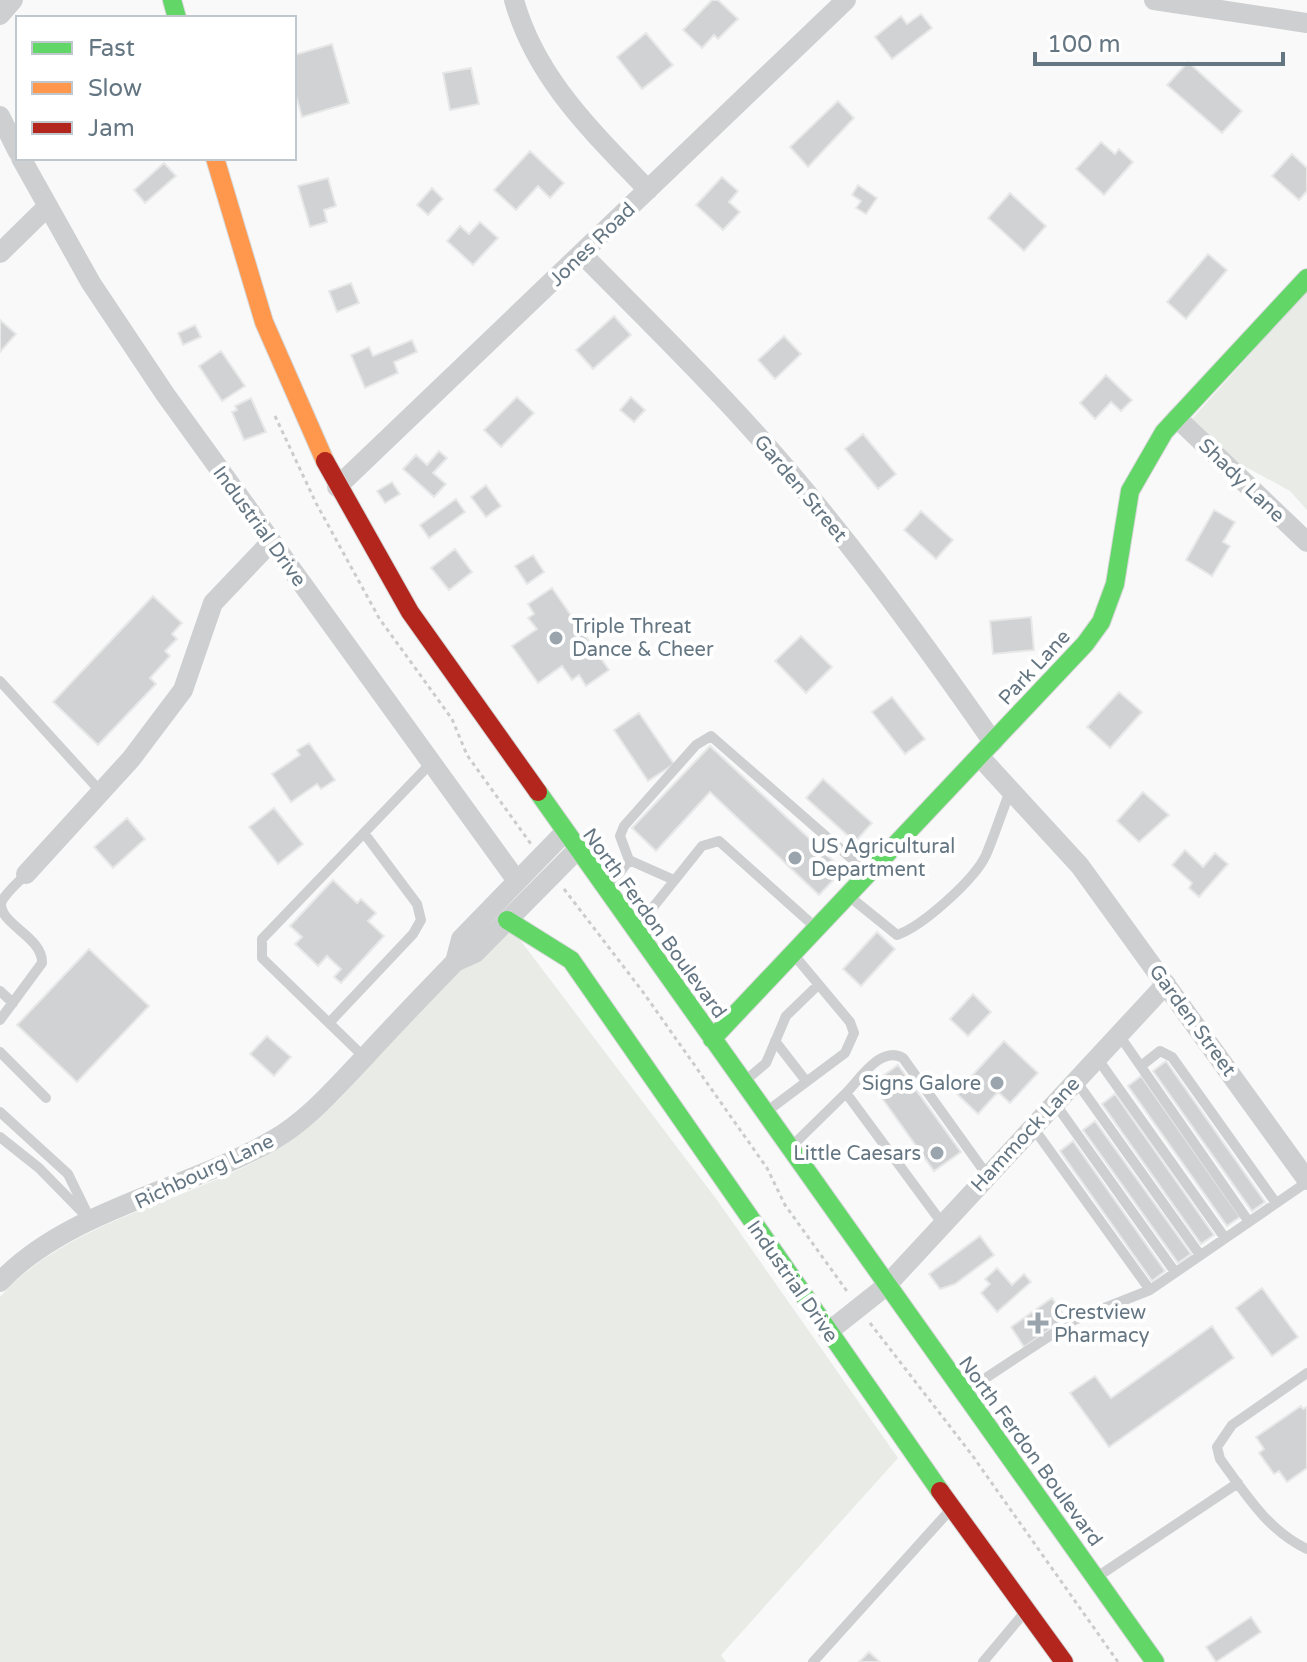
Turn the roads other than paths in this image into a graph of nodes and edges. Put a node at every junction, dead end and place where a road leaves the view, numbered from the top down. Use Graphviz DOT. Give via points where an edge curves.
graph roads {
  1 [pos="13,0"];
  2 [pos="514,0"];
  3 [pos="846,0"];
  4 [pos="1154,0"];
  5 [pos="0,15"];
  6 [pos="1307,23"];
  7 [pos="0,116"];
  8 [pos="16,148"];
  9 [pos="22,160"];
  10 [pos="216,160"];
  11 [pos="648,190"];
  12 [pos="47,207"];
  13 [pos="0,253"];
  14 [pos="583,255"];
  15 [pos="1307,278"];
  16 [pos="1177,418"];
  17 [pos="337,487"];
  18 [pos="1307,542"];
  19 [pos="270,543"];
  20 [pos="0,681"];
  21 [pos="986,750"];
  22 [pos="433,761"];
  23 [pos="1011,789"];
  24 [pos="101,792"];
  25 [pos="364,833"];
  26 [pos="564,833"];
  27 [pos="576,851"];
  28 [pos="629,860"];
  29 [pos="547,866"];
  30 [pos="26,874"];
  31 [pos="870,874"];
  32 [pos="674,880"];
  33 [pos="517,881"];
  34 [pos="602,886"];
  35 [pos="849,896"];
  36 [pos="507,920"];
  37 [pos="817,928"];
  38 [pos="634,930"];
  39 [pos="793,953"];
  40 [pos="455,962"];
  41 [pos="1166,984"];
  42 [pos="818,985"];
  43 [pos="0,991"];
  44 [pos="13,1003"];
  45 [pos="0,1020"];
  46 [pos="329,1023"];
  47 [pos="1119,1035"];
  48 [pos="712,1039"];
  49 [pos="775,1041"];
  50 [pos="0,1052"];
  51 [pos="364,1057"];
  52 [pos="1097,1058"];
  53 [pos="1141,1066"];
  54 [pos="1075,1080"];
  55 [pos="806,1081"];
  56 [pos="743,1082"];
  57 [pos="846,1093"];
  58 [pos="46,1098"];
  59 [pos="1054,1102"];
  60 [pos="0,1112"];
  61 [pos="765,1113"];
  62 [pos="1032,1126"];
  63 [pos="0,1137"];
  64 [pos="790,1149"];
  65 [pos="987,1175"];
  66 [pos="1307,1181"];
  67 [pos="1276,1203"];
  68 [pos="91,1221"];
  69 [pos="1249,1222"];
  70 [pos="942,1223"];
  71 [pos="1225,1238"];
  72 [pos="1200,1255"];
  73 [pos="1175,1272"];
  74 [pos="0,1282"];
  75 [pos="886,1286"];
  76 [pos="1150,1290"];
  77 [pos="828,1332"];
  78 [pos="1307,1373"];
  79 [pos="963,1393"];
  80 [pos="1238,1483"];
  81 [pos="954,1507"];
  82 [pos="1307,1549"];
  83 [pos="1095,1578"];
  84 [pos="1027,1608"];
  85 [pos="1057,1659"];
  86 [pos="813,1662"];
  87 [pos="983,1662"];
  88 [pos="1155,1662"];
  1 -- 5 [label="street"];
  2 -- 11 [label="street" via="531,47 556,90"];
  3 -- 11 [label="street, Jones Road"];
  4 -- 6 [label="street"];
  7 -- 8 [label="street"];
  9 -- 12 [label="street, Industrial Drive"];
  10 -- 17 [label="street, North Ferdon Boulevard" via="265,323"];
  11 -- 14 [label="street, Jones Road"];
  12 -- 13 [label="street"];
  12 -- 19 [label="street, Industrial Drive" via="91,283"];
  14 -- 17 [label="street, Jones Road"];
  14 -- 21 [label="street, Garden Street" via="804,490 874,577"];
  15 -- 16 [label="street, Park Lane"];
  16 -- 18 [label="street, Shady Lane"];
  16 -- 21 [label="street, Park Lane" via="1149,454 1130,491 1118,573 1101,622"];
  17 -- 26 [label="street, North Ferdon Boulevard" via="410,612"];
  19 -- 22 [label="street, Industrial Drive"];
  19 -- 24 [label="street" via="213,603 183,690"];
  20 -- 24 [label="lane"];
  21 -- 23 [label="street, Garden Street"];
  21 -- 31 [label="street, Park Lane"];
  22 -- 25 [label="lane"];
  22 -- 33 [label="street, Industrial Drive"];
  23 -- 35 [label="lane" via="978,868 907,932 897,935"];
  23 -- 41 [label="street, Garden Street" via="1080,866"];
  24 -- 30 [label="street"];
  25 -- 46 [label="lane" via="417,904 421,920"];
  25 -- 46 [label="lane" via="262,939 260,948 262,958"];
  26 -- 27 [label="street, North Ferdon Boulevard"];
  26 -- 29 [label="street, Richbourg Lane"];
  27 -- 29 [label="street, Richbourg Lane"];
  27 -- 34 [label="street, North Ferdon Boulevard"];
  28 -- 31 [label="lane" via="620,836 624,826 696,745 711,736"];
  28 -- 32 [label="lane"];
  28 -- 34 [label="lane"];
  29 -- 33 [label="street, Richbourg Lane"];
  29 -- 36 [label="street, Richbourg Lane"];
  30 -- 44 [label="lane" via="1,903 1,912 37,946 42,963"];
  31 -- 35 [label="street, Park Lane"];
  32 -- 37 [label="lane" via="702,846 719,841"];
  32 -- 38 [label="lane"];
  33 -- 40 [label="street, Richbourg Lane" via="461,939"];
  34 -- 38 [label="street, North Ferdon Boulevard"];
  35 -- 37 [label="street, Park Lane"];
  36 -- 40 [label="street, Richbourg Lane" via="475,953"];
  36 -- 77 [label="street, Industrial Drive" via="524,934 558,946 571,960"];
  37 -- 39 [label="street, Park Lane"];
  38 -- 48 [label="street, North Ferdon Boulevard"];
  39 -- 42 [label="lane"];
  39 -- 48 [label="street, Park Lane"];
  40 -- 51 [label="street, Richbourg Lane"];
  41 -- 47 [label="street, Hammock Lane"];
  41 -- 66 [label="street, Garden Street"];
  42 -- 49 [label="lane" via="786,1016"];
  42 -- 55 [label="lane" via="854,1033 845,1053"];
  43 -- 44 [label="lane"];
  44 -- 45 [label="lane"];
  46 -- 51 [label="lane"];
  47 -- 52 [label="street, Hammock Lane"];
  47 -- 53 [label="lane"];
  48 -- 56 [label="street, North Ferdon Boulevard"];
  49 -- 55 [label="lane"];
  49 -- 56 [label="lane" via="766,1063"];
  50 -- 58 [label="lane"];
  51 -- 68 [label="street, Richbourg Lane" via="325,1100 273,1141"];
  52 -- 54 [label="street, Hammock Lane"];
  52 -- 71 [label="lane"];
  53 -- 67 [label="lane" via="1160,1051 1172,1057"];
  53 -- 69 [label="lane"];
  54 -- 59 [label="street, Hammock Lane"];
  54 -- 72 [label="lane"];
  55 -- 61 [label="lane"];
  56 -- 61 [label="street, North Ferdon Boulevard"];
  57 -- 64 [label="lane"];
  57 -- 65 [label="lane" via="880,1059 897,1054"];
  57 -- 70 [label="lane"];
  59 -- 62 [label="street, Hammock Lane"];
  59 -- 73 [label="lane"];
  60 -- 68 [label="lane" via="68,1174"];
  61 -- 64 [label="street, North Ferdon Boulevard"];
  62 -- 65 [label="street, Hammock Lane"];
  62 -- 76 [label="lane"];
  63 -- 68 [label="lane"];
  64 -- 75 [label="street, North Ferdon Boulevard"];
  65 -- 70 [label="street, Hammock Lane"];
  66 -- 67 [label="lane"];
  67 -- 69 [label="lane"];
  68 -- 74 [label="street, Richbourg Lane" via="25,1259"];
  69 -- 71 [label="lane"];
  70 -- 75 [label="street, Hammock Lane"];
  71 -- 72 [label="lane"];
  72 -- 73 [label="lane"];
  73 -- 76 [label="lane"];
  75 -- 77 [label="street, Hammock Lane"];
  75 -- 79 [label="street, North Ferdon Boulevard"];
  76 -- 79 [label="lane" via="1074,1320"];
  77 -- 81 [label="street, Industrial Drive"];
  78 -- 80 [label="lane" via="1222,1436 1217,1447 1220,1459"];
  79 -- 83 [label="street, North Ferdon Boulevard"];
  80 -- 82 [label="lane" via="1277,1531"];
  80 -- 83 [label="lane"];
  81 -- 84 [label="street, Industrial Drive"];
  81 -- 86 [label="lane"];
  83 -- 88 [label="street, North Ferdon Boulevard"];
  84 -- 85 [label="street, Industrial Drive"];
  84 -- 87 [label="lane"];
}
